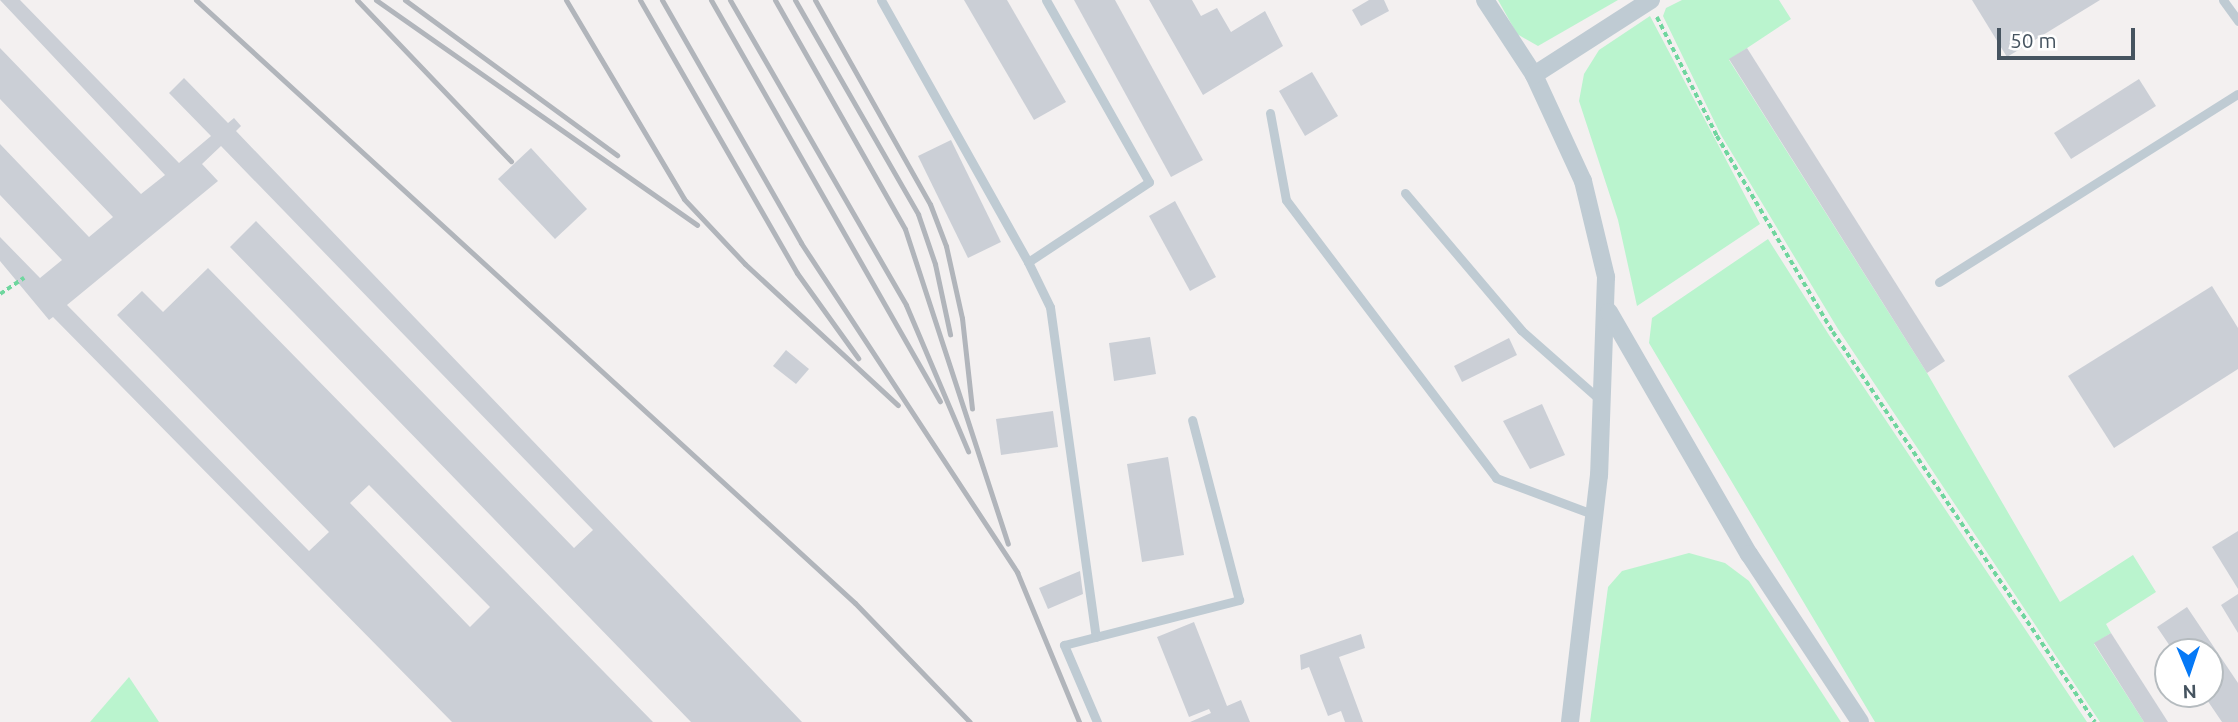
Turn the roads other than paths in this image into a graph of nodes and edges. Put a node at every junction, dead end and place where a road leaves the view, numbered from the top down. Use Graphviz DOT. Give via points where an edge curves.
graph roads {
  1 [pos="881,0"];
  2 [pos="1046,0"];
  3 [pos="1485,0"];
  4 [pos="2223,0"];
  5 [pos="1655,4"];
  6 [pos="2238,21"];
  7 [pos="1534,75"];
  8 [pos="2238,94"];
  9 [pos="1270,113"];
  10 [pos="1405,193"];
  11 [pos="1028,262"];
  12 [pos="1939,282"];
  13 [pos="1609,312"];
  14 [pos="1604,404"];
  15 [pos="1192,420"];
  16 [pos="1595,515"];
  17 [pos="1096,637"];
  18 [pos="1097,722"];
  19 [pos="1570,722"];
  20 [pos="1860,722"];
  1 -- 11 [label="lane"];
  2 -- 11 [label="lane" via="1149,182"];
  3 -- 7 [label="street"];
  4 -- 6 [label="lane"];
  5 -- 7 [label="street"];
  7 -- 13 [label="street" via="1594,212"];
  8 -- 12 [label="lane"];
  9 -- 16 [label="lane" via="1286,200 1496,478"];
  10 -- 14 [label="lane" via="1521,330"];
  11 -- 17 [label="lane" via="1050,307"];
  13 -- 14 [label="street"];
  13 -- 20 [label="street" via="1749,554"];
  14 -- 16 [label="street"];
  15 -- 17 [label="lane" via="1239,600"];
  16 -- 19 [label="street"];
  17 -- 18 [label="lane" via="1065,645"];
}
